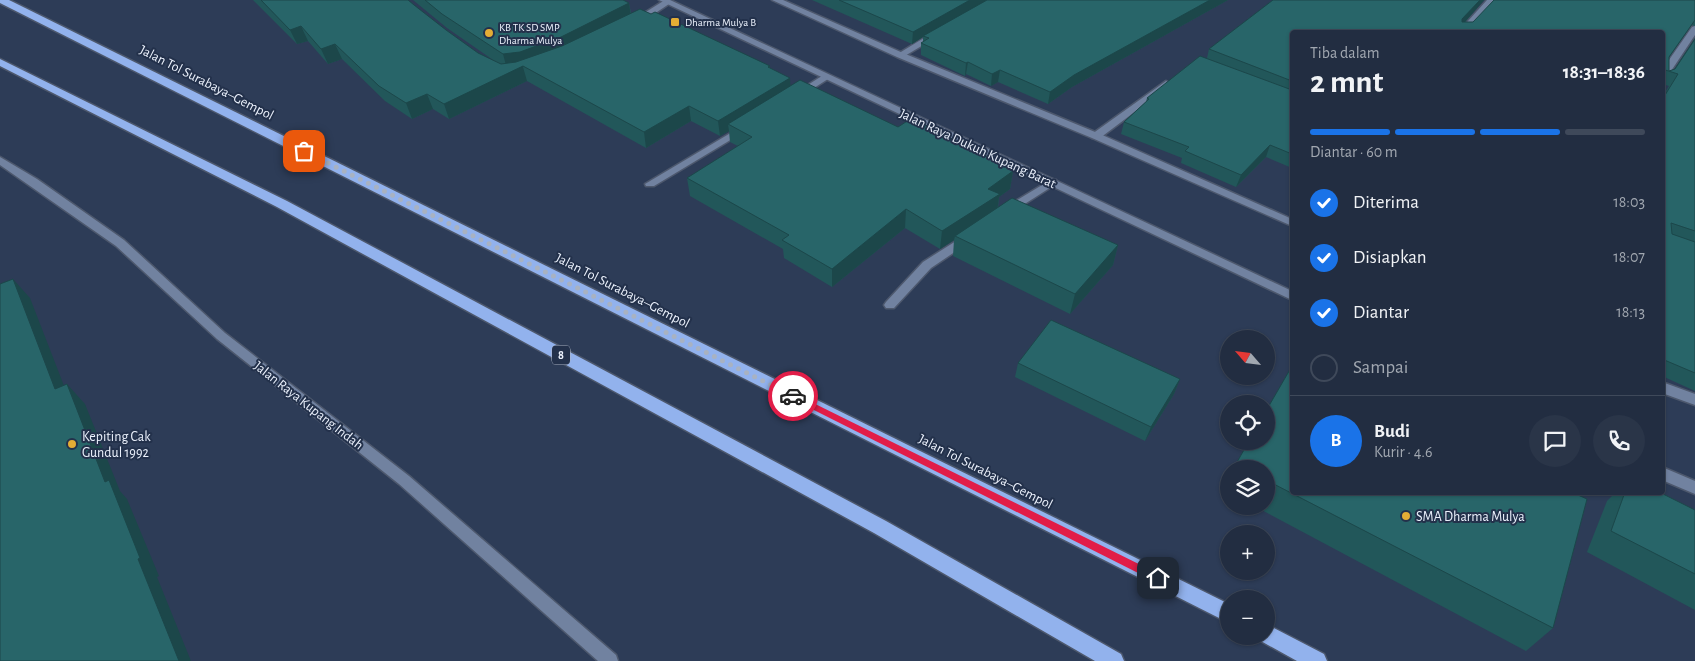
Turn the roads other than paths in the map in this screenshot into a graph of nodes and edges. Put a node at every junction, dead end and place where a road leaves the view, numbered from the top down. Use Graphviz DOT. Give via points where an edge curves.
graph roads {
  1 [pos="1,0"];
  2 [pos="776,0"];
  3 [pos="1492,0"];
  4 [pos="666,1"];
  5 [pos="629,25"];
  6 [pos="1695,29"];
  7 [pos="942,30"];
  8 [pos="1464,30"];
  9 [pos="900,55"];
  10 [pos="0,62"];
  11 [pos="1665,74"];
  12 [pos="826,78"];
  13 [pos="1173,79"];
  14 [pos="791,99"];
  15 [pos="754,122"];
  16 [pos="1096,136"];
  17 [pos="0,160"];
  18 [pos="1052,182"];
  19 [pos="650,184"];
  20 [pos="996,218"];
  21 [pos="1290,222"];
  22 [pos="973,234"];
  23 [pos="1290,295"];
  24 [pos="890,305"];
  25 [pos="1665,387"];
  26 [pos="1695,400"];
  27 [pos="1665,474"];
  28 [pos="1695,488"];
  29 [pos="1220,610"];
  30 [pos="1275,638"];
  31 [pos="610,661"];
  32 [pos="1114,661"];
  33 [pos="1317,661"];
  1 -- 29 [label="highway, Jalan Tol Surabaya–Gempol"];
  2 -- 9 [label="street"];
  3 -- 8 [label="street"];
  4 -- 5 [label="street"];
  4 -- 12 [label="street, Jalan Raya Dukuh Kupang Barat"];
  6 -- 11 [label="street"];
  7 -- 9 [label="street"];
  9 -- 16 [label="street"];
  10 -- 32 [label="highway, 8" via="290,208 880,527"];
  12 -- 14 [label="street"];
  12 -- 18 [label="street, Jalan Raya Dukuh Kupang Barat"];
  13 -- 16 [label="street"];
  15 -- 19 [label="street"];
  16 -- 21 [label="street"];
  17 -- 31 [label="street, Jalan Raya Kupang Indah" via="120,244 221,336 404,480"];
  18 -- 20 [label="street"];
  18 -- 23 [label="street, Jalan Raya Dukuh Kupang Barat"];
  22 -- 24 [label="street" via="927,266"];
  25 -- 26 [label="street"];
  27 -- 28 [label="street"];
  30 -- 33 [label="highway"];
}
